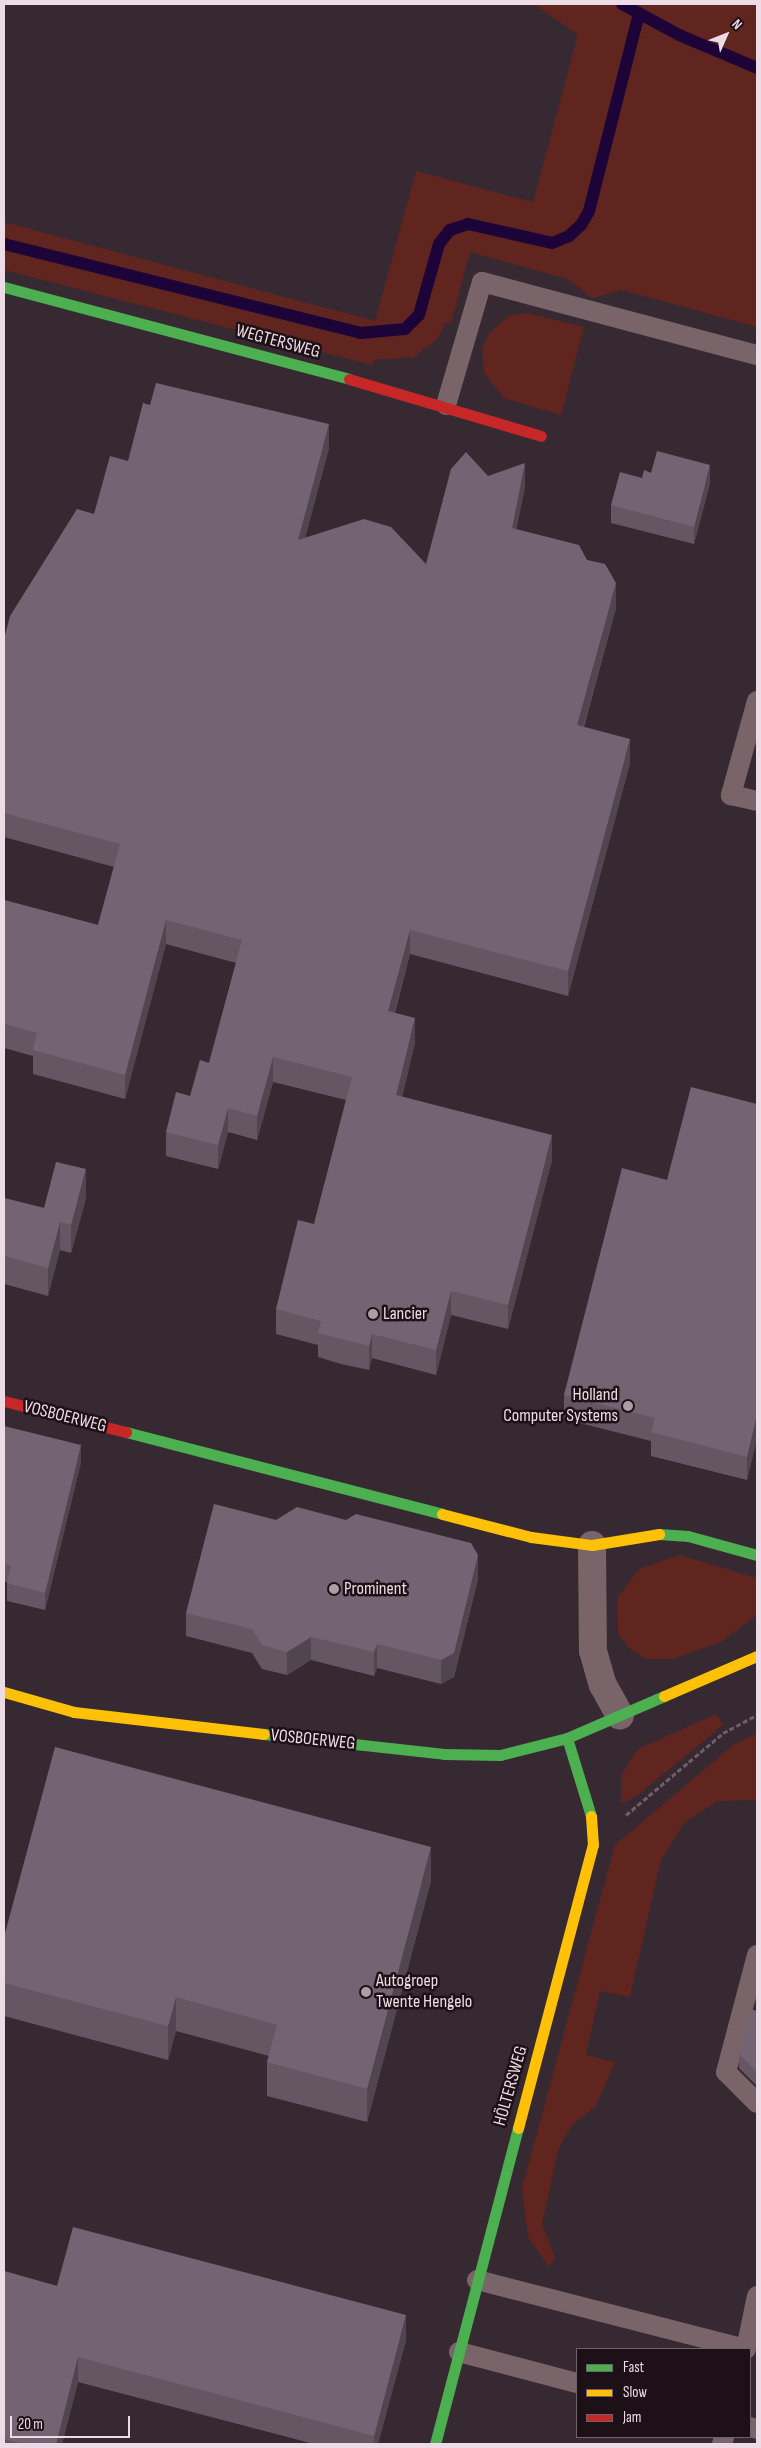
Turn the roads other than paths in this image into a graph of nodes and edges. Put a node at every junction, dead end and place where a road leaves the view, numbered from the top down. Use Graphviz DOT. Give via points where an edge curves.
graph roads {
  1 [pos="4,287"];
  2 [pos="757,355"];
  3 [pos="446,405"];
  4 [pos="541,436"];
  5 [pos="757,701"];
  6 [pos="757,801"];
  7 [pos="4,1401"];
  8 [pos="592,1545"];
  9 [pos="757,1555"];
  10 [pos="757,1656"];
  11 [pos="4,1692"];
  12 [pos="620,1716"];
  13 [pos="567,1738"];
  14 [pos="757,1955"];
  15 [pos="757,2103"];
  16 [pos="477,2280"];
  17 [pos="757,2296"];
  18 [pos="742,2348"];
  19 [pos="746,2348"];
  20 [pos="459,2352"];
  21 [pos="576,2383"];
  22 [pos="435,2444"];
  1 -- 3 [label="street, WEGTERSWEG"];
  2 -- 3 [label="lane" via="482,282"];
  3 -- 4 [label="street, WEGTERSWEG"];
  5 -- 6 [label="lane" via="731,795"];
  7 -- 8 [label="street, VOSBOERWEG" via="530,1537"];
  8 -- 9 [label="street, VOSBOERWEG" via="662,1534 688,1536"];
  8 -- 12 [label="street" via="593,1651 603,1685"];
  10 -- 12 [label="street, VOSBOERWEG"];
  11 -- 13 [label="street, VOSBOERWEG" via="74,1712 444,1754 500,1755"];
  12 -- 13 [label="street, VOSBOERWEG"];
  13 -- 16 [label="street, HÖLTERSWEG" via="593,1826 594,1845 582,1900"];
  14 -- 15 [label="lane" via="726,2072"];
  16 -- 18 [label="lane"];
  16 -- 20 [label="street, HÖLTERSWEG"];
  17 -- 19 [label="lane"];
  20 -- 21 [label="lane"];
  20 -- 22 [label="street, HÖLTERSWEG"];
}
